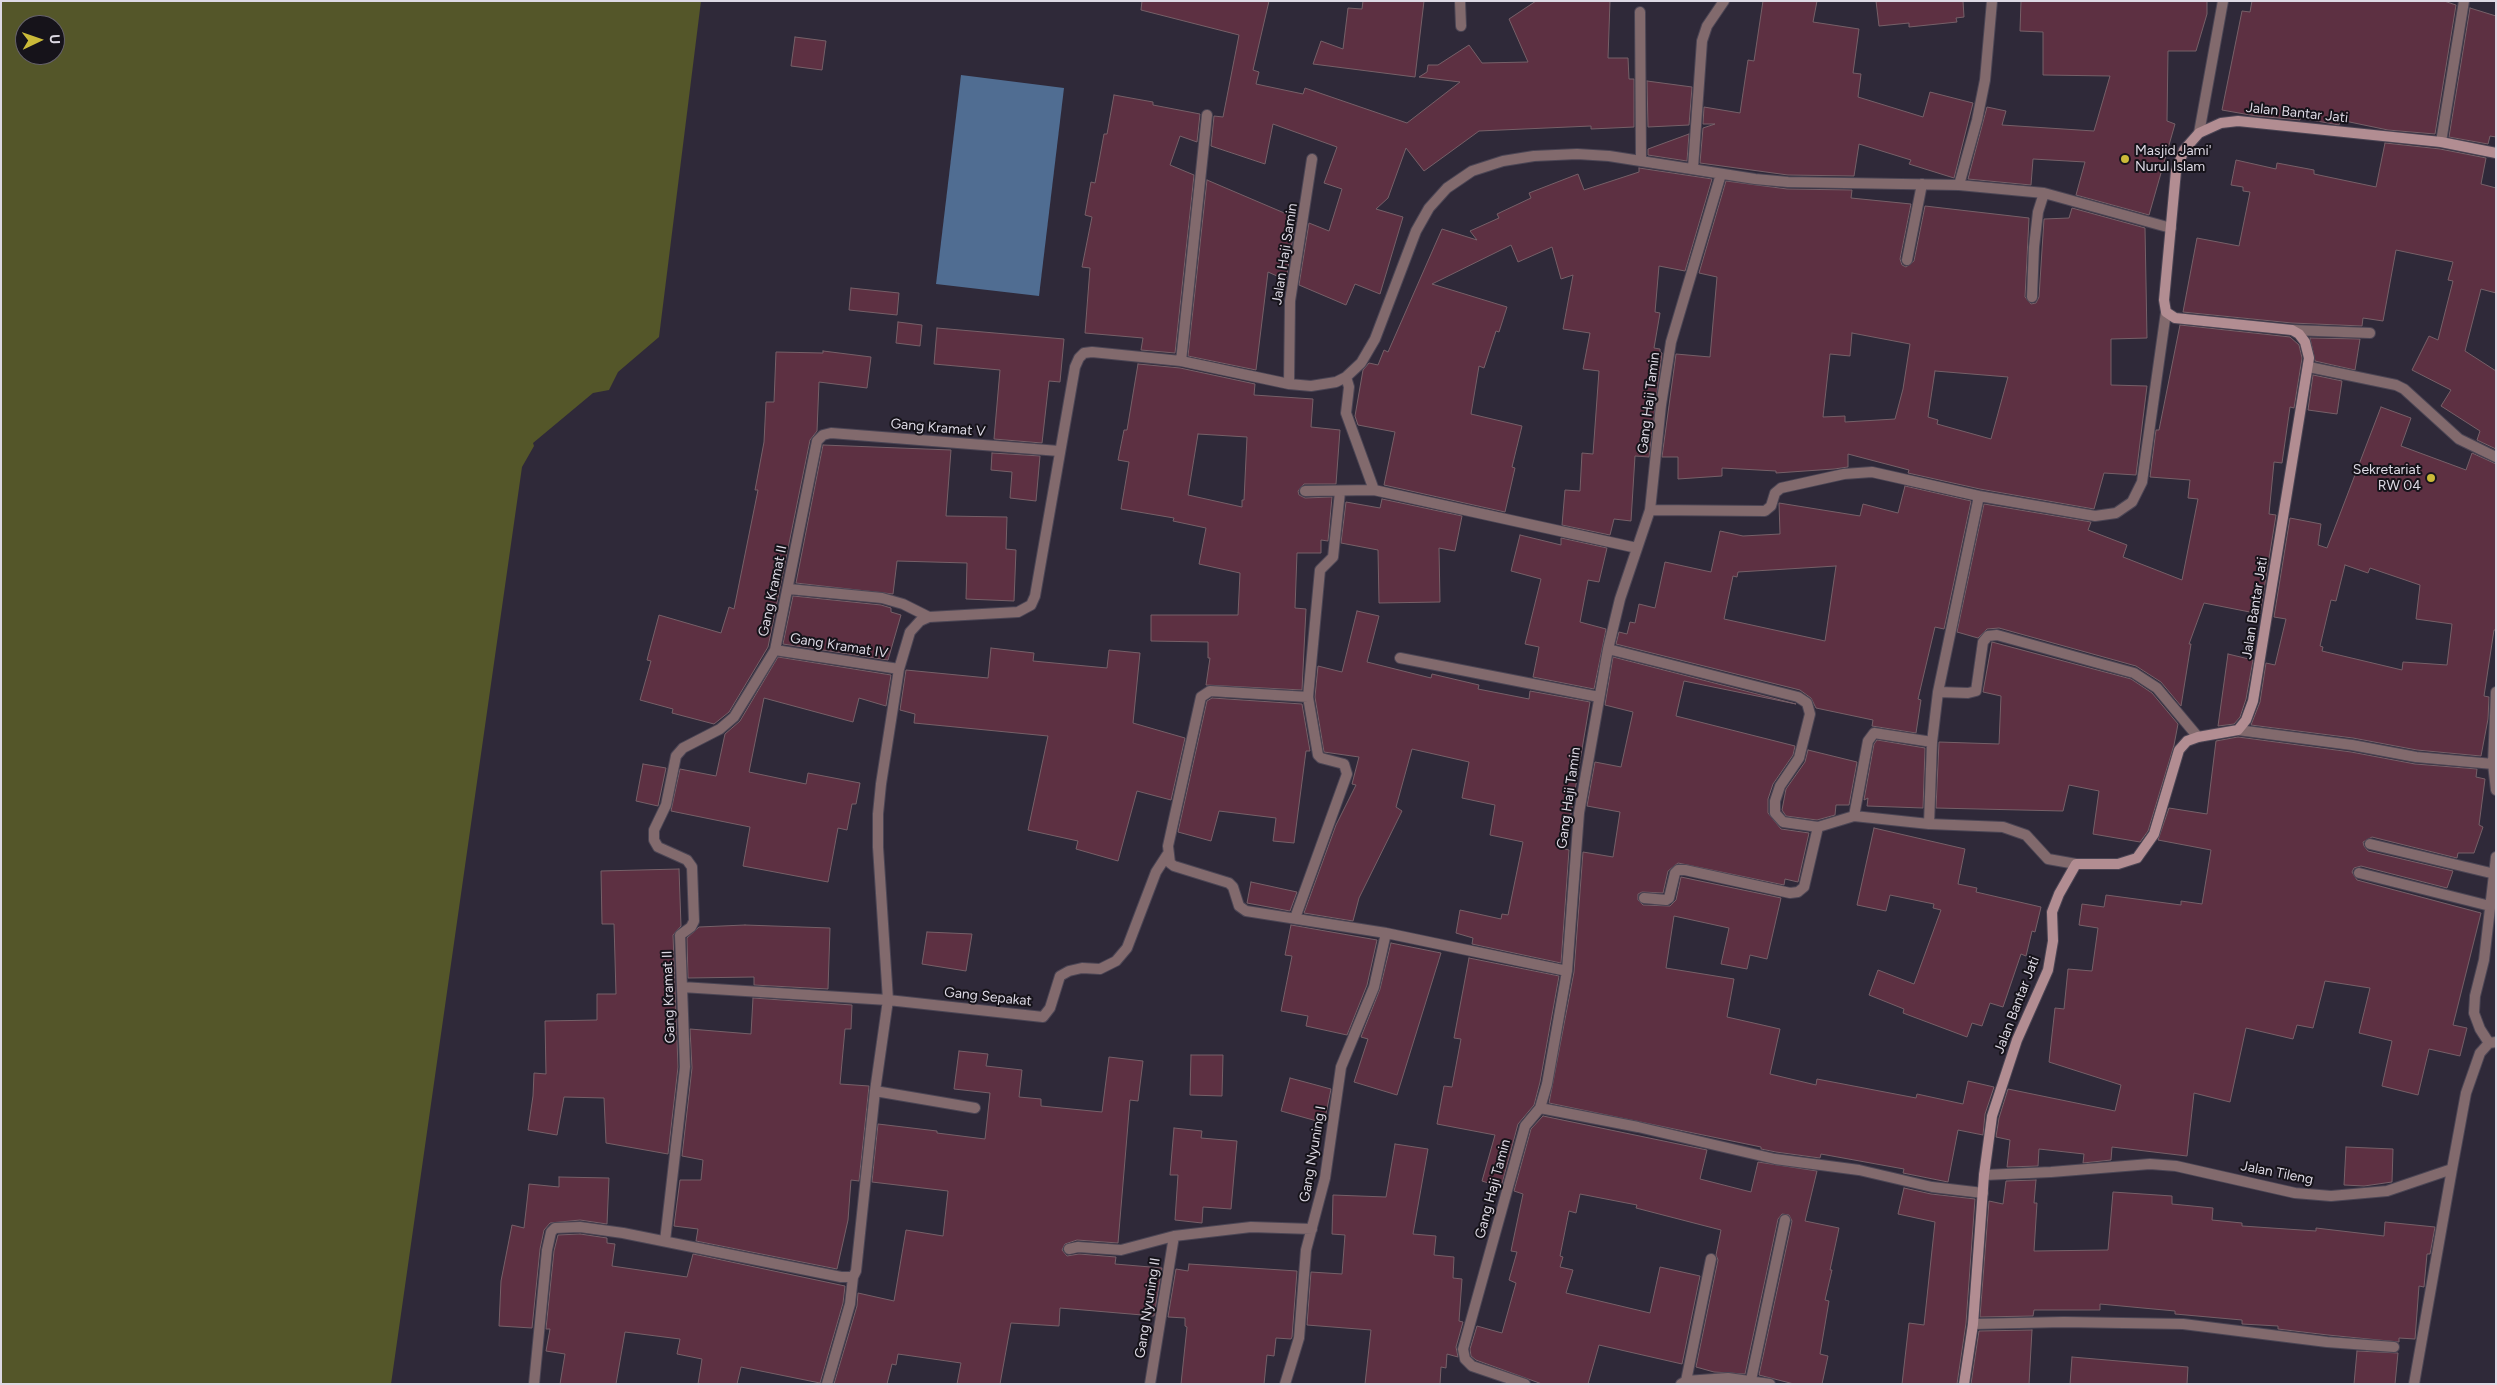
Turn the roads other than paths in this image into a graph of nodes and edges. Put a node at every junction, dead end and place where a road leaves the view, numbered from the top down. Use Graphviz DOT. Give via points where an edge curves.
graph roads {
  1 [pos="1460,1"];
  2 [pos="1724,1"];
  3 [pos="1992,1"];
  4 [pos="2223,1"];
  5 [pos="2464,1"];
  6 [pos="1640,12"];
  7 [pos="1461,26"];
  8 [pos="1207,115"];
  9 [pos="2199,133"];
  10 [pos="2441,142"];
  11 [pos="2496,153"];
  12 [pos="1312,159"];
  13 [pos="1641,160"];
  14 [pos="1693,168"];
  15 [pos="1721,174"];
  16 [pos="1922,184"];
  17 [pos="1959,185"];
  18 [pos="2044,192"];
  19 [pos="2171,228"];
  20 [pos="1907,260"];
  21 [pos="2032,297"];
  22 [pos="2166,312"];
  23 [pos="2292,330"];
  24 [pos="2370,333"];
  25 [pos="1181,362"];
  26 [pos="2308,367"];
  27 [pos="1346,377"];
  28 [pos="1289,384"];
  29 [pos="817,442"];
  30 [pos="1059,452"];
  31 [pos="2496,457"];
  32 [pos="1374,490"];
  33 [pos="1305,492"];
  34 [pos="1340,492"];
  35 [pos="1979,496"];
  36 [pos="1650,510"];
  37 [pos="1638,548"];
  38 [pos="789,589"];
  39 [pos="929,617"];
  40 [pos="1608,649"];
  41 [pos="775,650"];
  42 [pos="1400,658"];
  43 [pos="899,669"];
  44 [pos="1938,692"];
  45 [pos="2496,692"];
  46 [pos="2495,695"];
  47 [pos="1308,697"];
  48 [pos="1599,697"];
  49 [pos="2238,730"];
  50 [pos="2198,737"];
  51 [pos="1932,742"];
  52 [pos="2493,764"];
  53 [pos="2496,790"];
  54 [pos="1854,816"];
  55 [pos="1929,824"];
  56 [pos="1818,827"];
  57 [pos="2370,844"];
  58 [pos="1167,855"];
  59 [pos="2496,857"];
  60 [pos="2076,864"];
  61 [pos="2359,874"];
  62 [pos="2495,874"];
  63 [pos="1644,898"];
  64 [pos="2490,906"];
  65 [pos="1295,918"];
  66 [pos="1386,933"];
  67 [pos="1567,971"];
  68 [pos="682,987"];
  69 [pos="888,1000"];
  70 [pos="2492,1043"];
  71 [pos="875,1090"];
  72 [pos="975,1108"];
  73 [pos="1540,1108"];
  74 [pos="2452,1169"];
  75 [pos="1984,1175"];
  76 [pos="1983,1193"];
  77 [pos="1786,1220"];
  78 [pos="1312,1229"];
  79 [pos="1174,1236"];
  80 [pos="665,1241"];
  81 [pos="1069,1249"];
  82 [pos="1711,1259"];
  83 [pos="853,1277"];
  84 [pos="1973,1324"];
  85 [pos="2394,1347"];
  86 [pos="1751,1380"];
  87 [pos="1683,1382"];
  88 [pos="534,1384"];
  89 [pos="827,1384"];
  90 [pos="1150,1384"];
  91 [pos="1284,1384"];
  92 [pos="1525,1384"];
  93 [pos="1770,1384"];
  94 [pos="1964,1384"];
  95 [pos="2414,1384"];
  1 -- 7 [label="street"];
  2 -- 14 [label="street" via="1707,26 1702,41"];
  3 -- 17 [label="street" via="1985,80"];
  4 -- 9 [label="street"];
  5 -- 10 [label="street"];
  6 -- 13 [label="street"];
  8 -- 25 [label="street"];
  9 -- 10 [label="street, Jalan Bantar Jati" via="2221,123 2238,120"];
  9 -- 19 [label="street, Jalan Bantar Jati" via="2184,150 2176,170"];
  10 -- 11 [label="street, Jalan Bantar Jati"];
  12 -- 28 [label="street, Jalan Haji Samin" via="1290,302"];
  13 -- 14 [label="street"];
  13 -- 27 [label="street" via="1577,154 1534,156 1472,171 1447,188 1429,208 1416,231 1375,339 1361,363"];
  14 -- 15 [label="street"];
  15 -- 16 [label="street" via="1788,182"];
  15 -- 36 [label="street, Gang Haji Tamin" via="1671,342"];
  16 -- 17 [label="street"];
  16 -- 20 [label="street"];
  17 -- 18 [label="street"];
  18 -- 19 [label="street"];
  18 -- 21 [label="street" via="2035,238"];
  19 -- 22 [label="street, Jalan Bantar Jati" via="2164,300"];
  22 -- 23 [label="street" via="2175,318"];
  22 -- 35 [label="street" via="2142,482 2132,502 2116,513 2096,516"];
  23 -- 24 [label="street"];
  23 -- 26 [label="street, Jalan Bantar Jati" via="2305,342"];
  25 -- 28 [label="street"];
  25 -- 30 [label="street" via="1084,353 1075,367"];
  26 -- 31 [label="street" via="2396,385 2459,440"];
  26 -- 49 [label="street, Jalan Bantar Jati" via="2253,701 2246,720"];
  27 -- 28 [label="street" via="1324,385"];
  27 -- 32 [label="street" via="1349,387 1346,413"];
  29 -- 30 [label="street, Gang Kramat V" via="830,433"];
  29 -- 38 [label="street, Gang Kramat II"];
  30 -- 39 [label="street" via="1031,604 1018,612"];
  32 -- 34 [label="street"];
  32 -- 37 [label="street"];
  33 -- 34 [label="street"];
  34 -- 47 [label="street" via="1333,557 1320,570"];
  35 -- 36 [label="street" via="1884,473 1859,472 1781,488 1765,511"];
  35 -- 44 [label="street"];
  36 -- 37 [label="street, Gang Haji Tamin"];
  37 -- 40 [label="street, Gang Haji Tamin" via="1620,599"];
  38 -- 39 [label="street" via="882,598"];
  38 -- 41 [label="street, Gang Kramat II"];
  39 -- 43 [label="street" via="914,625"];
  40 -- 48 [label="street, Gang Haji Tamin"];
  40 -- 56 [label="street" via="1803,699 1810,714 1800,758 1780,786 1775,807 1777,817 1783,822"];
  41 -- 43 [label="street, Gang Kramat IV"];
  41 -- 68 [label="street, Gang Kramat II" via="734,717 720,729 683,748 676,756 666,805 654,830 658,847 687,860 692,867 694,921 680,935"];
  42 -- 48 [label="street"];
  43 -- 69 [label="street" via="878,814"];
  44 -- 50 [label="street" via="1968,693 1976,690 1983,642 1988,636 1997,635 2134,673 2157,688"];
  44 -- 51 [label="street"];
  45 -- 46 [label="street"];
  46 -- 52 [label="street"];
  47 -- 58 [label="street" via="1210,690 1201,697"];
  47 -- 65 [label="street" via="1318,755 1344,764 1347,774"];
  48 -- 67 [label="street, Gang Haji Tamin" via="1579,813"];
  49 -- 50 [label="street"];
  49 -- 52 [label="street" via="2416,757"];
  50 -- 60 [label="street" via="2187,741 2180,750 2154,834 2137,858 2118,864"];
  51 -- 54 [label="street" via="1874,733 1868,740"];
  51 -- 55 [label="street"];
  52 -- 53 [label="street"];
  54 -- 55 [label="street"];
  54 -- 56 [label="street"];
  55 -- 60 [label="street" via="2003,826 2026,835 2048,859"];
  56 -- 63 [label="street" via="1804,886 1798,892 1678,870 1670,898 1662,901"];
  57 -- 62 [label="street"];
  58 -- 65 [label="street" via="1174,866 1229,883 1242,909"];
  58 -- 69 [label="street, Gang Sepakat" via="1156,872 1128,948 1116,961 1100,969 1082,968 1060,976 1050,1008 1043,1017"];
  59 -- 62 [label="street"];
  60 -- 75 [label="street, Jalan Bantar Jati" via="2052,912 2053,940 2048,970 2017,1040 1992,1116"];
  61 -- 64 [label="street"];
  62 -- 64 [label="street"];
  64 -- 70 [label="street" via="2474,1013 2480,1029"];
  65 -- 66 [label="street"];
  66 -- 67 [label="street"];
  66 -- 78 [label="street, Gang Nyuning I" via="1374,986 1341,1067 1326,1178"];
  67 -- 73 [label="street, Gang Haji Tamin"];
  68 -- 69 [label="street"];
  68 -- 80 [label="street, Gang Kramat II" via="685,1066"];
  69 -- 71 [label="street"];
  70 -- 74 [label="street" via="2480,1053 2466,1093"];
  71 -- 72 [label="street"];
  71 -- 83 [label="street" via="858,1263"];
  73 -- 76 [label="street" via="1775,1159 1859,1170 1932,1187"];
  73 -- 92 [label="street, Gang Haji Tamin" via="1525,1126 1463,1349 1465,1359 1472,1366"];
  74 -- 75 [label="street, Jalan Tileng" via="2387,1191 2331,1196 2295,1193 2176,1166 2150,1164"];
  74 -- 95 [label="street"];
  75 -- 76 [label="street, Jalan Bantar Jati"];
  76 -- 84 [label="street, Jalan Bantar Jati"];
  77 -- 86 [label="street"];
  78 -- 79 [label="street" via="1251,1227"];
  78 -- 91 [label="street, Gang Nyuning I" via="1306,1250 1299,1338"];
  79 -- 81 [label="street" via="1121,1250"];
  79 -- 90 [label="street, Gang Nyuning II"];
  80 -- 83 [label="street" via="841,1278"];
  80 -- 88 [label="street" via="580,1227 554,1228 547,1250"];
  82 -- 87 [label="street"];
  83 -- 89 [label="street" via="850,1304"];
  84 -- 85 [label="street" via="2183,1324"];
  84 -- 94 [label="street, Jalan Bantar Jati"];
  86 -- 87 [label="street" via="1728,1378"];
  86 -- 93 [label="street"];
}
